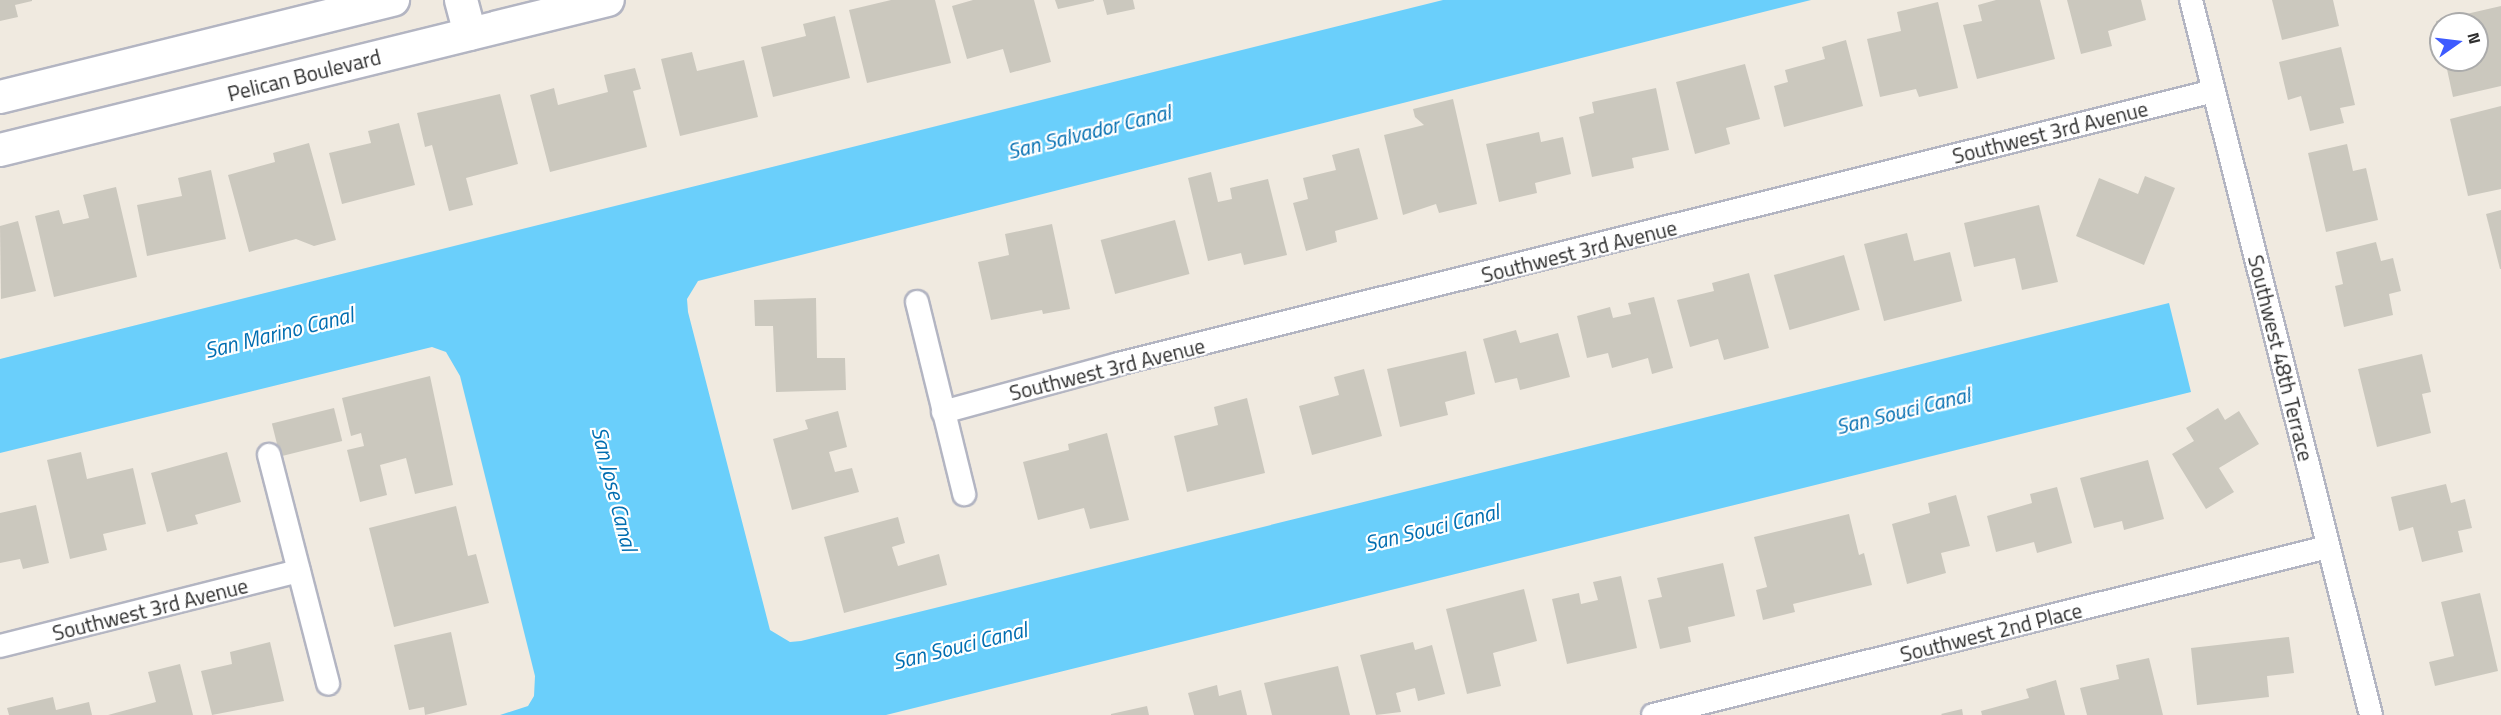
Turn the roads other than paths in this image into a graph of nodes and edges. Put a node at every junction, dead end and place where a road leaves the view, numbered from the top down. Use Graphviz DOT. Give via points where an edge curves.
graph roads {
  1 [pos="393,0"];
  2 [pos="461,0"];
  3 [pos="608,0"];
  4 [pos="2191,0"];
  5 [pos="470,34"];
  6 [pos="2214,91"];
  7 [pos="0,97"];
  8 [pos="0,150"];
  9 [pos="917,303"];
  10 [pos="944,412"];
  11 [pos="269,455"];
  12 [pos="964,494"];
  13 [pos="2328,547"];
  14 [pos="299,572"];
  15 [pos="0,646"];
  16 [pos="328,683"];
  17 [pos="1653,715"];
  18 [pos="2371,715"];
  1 -- 7 [label="street"];
  2 -- 5 [label="street"];
  3 -- 5 [label="street, Pelican Boulevard"];
  4 -- 6 [label="street, Southwest 48th Terrace"];
  5 -- 8 [label="street, Pelican Boulevard"];
  6 -- 10 [label="street, Southwest 3rd Avenue" via="1118,364"];
  6 -- 13 [label="street, Southwest 48th Terrace"];
  9 -- 10 [label="street"];
  10 -- 12 [label="street"];
  11 -- 14 [label="street"];
  13 -- 17 [label="street, Southwest 2nd Place"];
  13 -- 18 [label="street, Southwest 48th Terrace"];
  14 -- 15 [label="street, Southwest 3rd Avenue"];
  14 -- 16 [label="street"];
}
